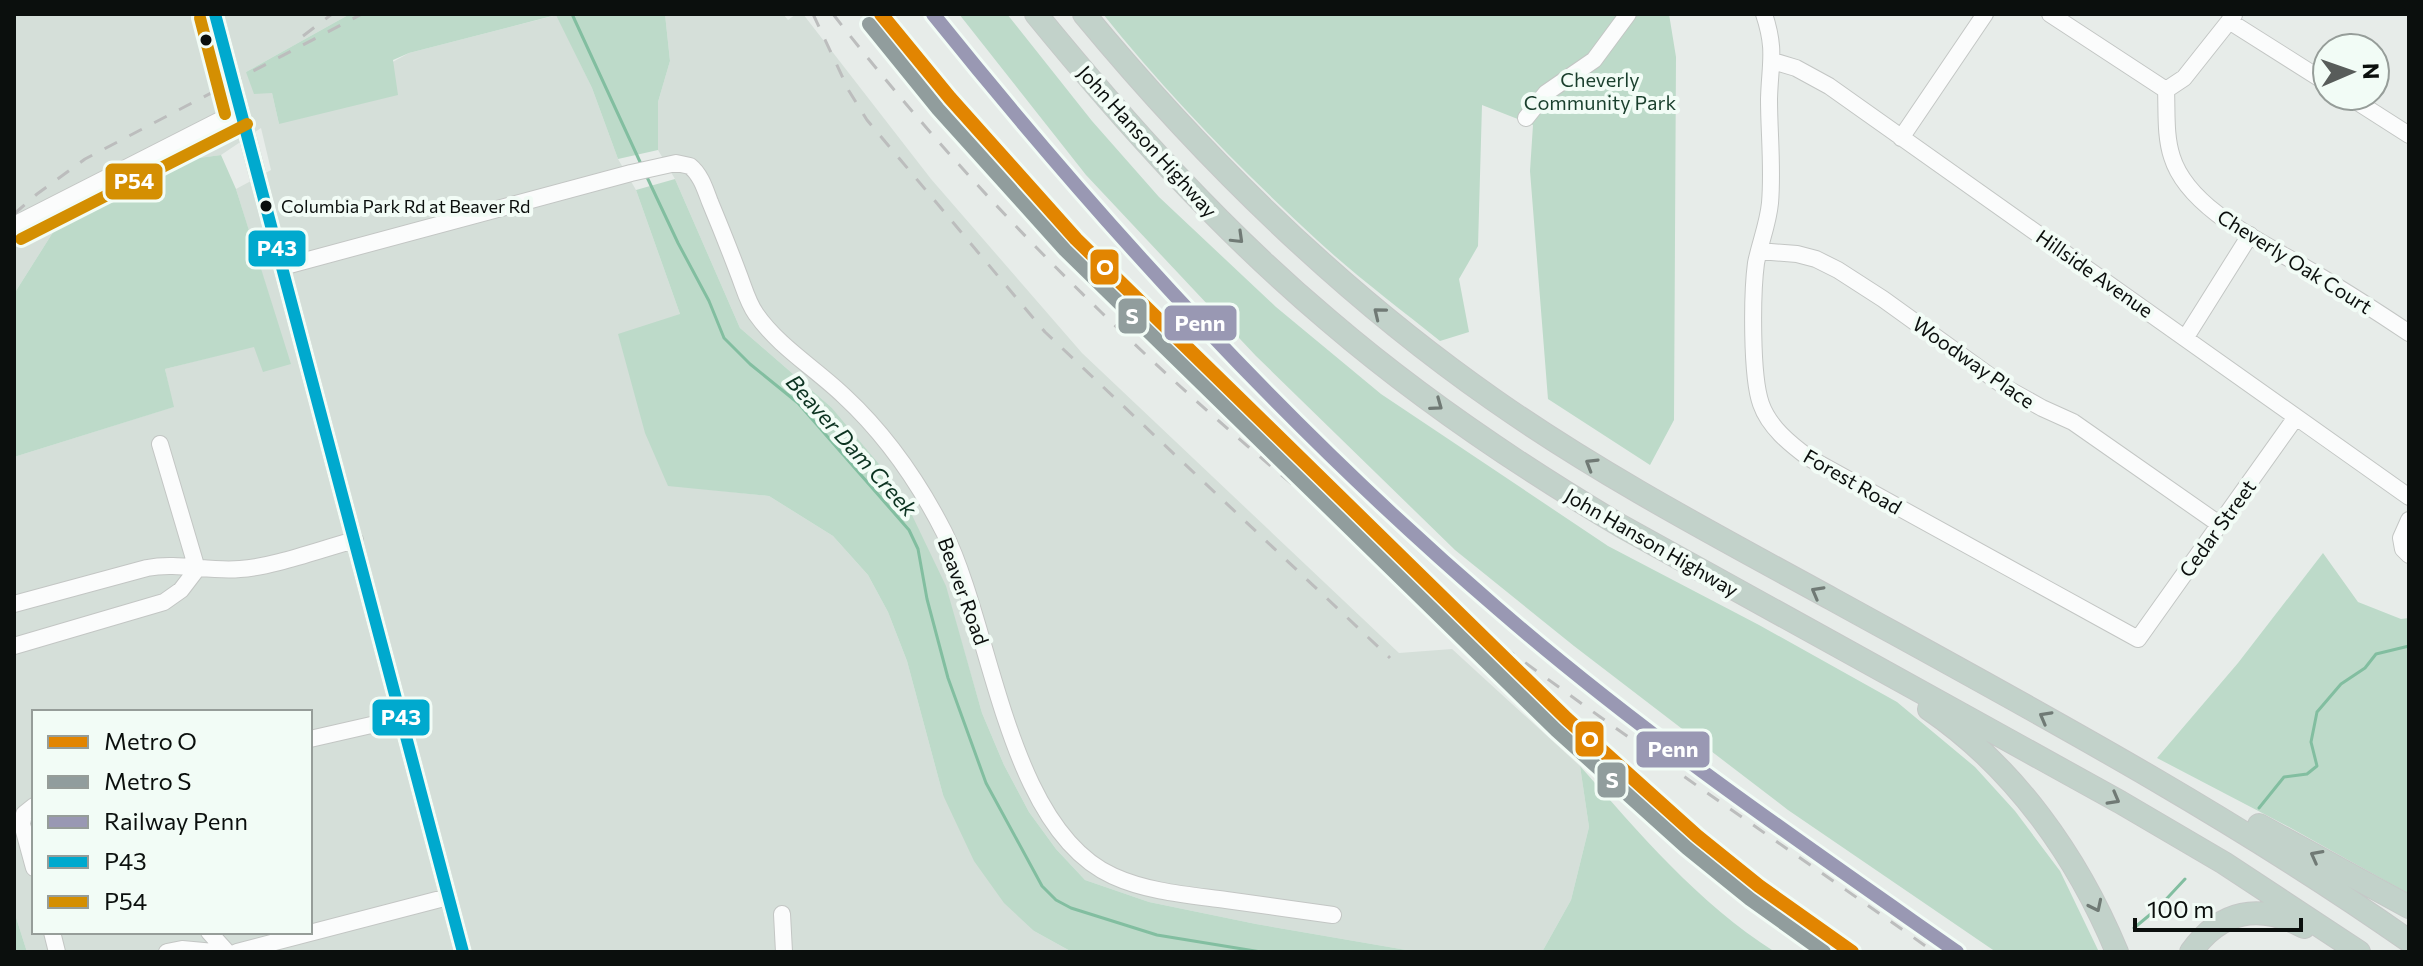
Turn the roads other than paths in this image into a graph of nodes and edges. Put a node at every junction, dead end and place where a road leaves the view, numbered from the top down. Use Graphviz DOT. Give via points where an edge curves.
graph roads {
  1 [pos="215,14"];
  2 [pos="1036,14"];
  3 [pos="1084,14"];
  4 [pos="1628,14"];
  5 [pos="1764,14"];
  6 [pos="1985,14"];
  7 [pos="2050,14"];
  8 [pos="2232,18"];
  9 [pos="1773,61"];
  10 [pos="2311,72"];
  11 [pos="2166,90"];
  12 [pos="240,110"];
  13 [pos="2373,112"];
  14 [pos="1526,118"];
  15 [pos="2409,135"];
  16 [pos="1901,138"];
  17 [pos="14,225"];
  18 [pos="2250,235"];
  19 [pos="1759,251"];
  20 [pos="282,267"];
  21 [pos="2409,333"];
  22 [pos="2186,337"];
  23 [pos="2296,417"];
  24 [pos="160,444"];
  25 [pos="2409,497"];
  26 [pos="2409,520"];
  27 [pos="2219,524"];
  28 [pos="355,540"];
  29 [pos="2409,555"];
  30 [pos="197,569"];
  31 [pos="14,604"];
  32 [pos="1825,639"];
  33 [pos="2138,639"];
  34 [pos="14,646"];
  35 [pos="402,718"];
  36 [pos="312,739"];
  37 [pos="2114,755"];
  38 [pos="32,808"];
  39 [pos="32,861"];
  40 [pos="448,897"];
  41 [pos="2409,907"];
  42 [pos="782,914"];
  43 [pos="1333,915"];
  44 [pos="312,932"];
  45 [pos="211,934"];
  46 [pos="306,934"];
  47 [pos="2409,941"];
  48 [pos="167,952"];
  49 [pos="214,952"];
  50 [pos="227,952"];
  51 [pos="237,952"];
  52 [pos="463,952"];
  53 [pos="784,952"];
  54 [pos="2117,952"];
  55 [pos="2191,952"];
  56 [pos="2358,952"];
  1 -- 12 [label="street"];
  2 -- 32 [label="highway, John Hanson Highway, one-way" via="1180,179 1359,346 1553,484"];
  37 -- 3 [label="highway, John Hanson Highway, one-way" via="1663,506 1462,377 1336,277 1249,197"];
  4 -- 14 [label="street" via="1594,60 1546,93"];
  5 -- 9 [label="street, Forest Road"];
  6 -- 16 [label="street"];
  7 -- 11 [label="street"];
  8 -- 10 [label="street"];
  8 -- 11 [label="street" via="2184,78"];
  9 -- 16 [label="street, Hillside Avenue" via="1815,77"];
  9 -- 19 [label="street, Forest Road" via="1770,201"];
  11 -- 18 [label="street, Cheverly Oak Court" via="2168,139 2179,173 2202,201"];
  12 -- 17 [label="street"];
  12 -- 20 [label="street"];
  13 -- 15 [label="street"];
  16 -- 22 [label="street, Hillside Avenue"];
  18 -- 21 [label="street, Cheverly Oak Court"];
  18 -- 22 [label="street"];
  19 -- 27 [label="street, Woodway Place" via="1797,254 1838,270 2008,389 2073,422"];
  19 -- 33 [label="street, Forest Road" via="1757,389 1783,437 1809,458"];
  20 -- 28 [label="street"];
  20 -- 43 [label="street, Beaver Road" via="664,164 694,168 754,311 878,432 944,532 1015,745 1033,786 1069,842 1086,859 1134,883"];
  22 -- 23 [label="street, Hillside Avenue"];
  23 -- 25 [label="street, Hillside Avenue"];
  23 -- 27 [label="street, Cedar Street"];
  24 -- 30 [label="street"];
  26 -- 29 [label="street" via="2401,538"];
  27 -- 33 [label="street, Cedar Street"];
  28 -- 30 [label="street" via="246,569"];
  28 -- 35 [label="street"];
  30 -- 31 [label="street" via="159,566"];
  30 -- 34 [label="street" via="164,602"];
  32 -- 54 [label="highway, one-way" via="1952,727 2019,790 2070,858"];
  32 -- 56 [label="highway, John Hanson Highway, one-way" via="2201,849"];
  35 -- 36 [label="street"];
  35 -- 40 [label="street"];
  41 -- 37 [label="highway, one-way" via="2166,773"];
  37 -- 47 [label="highway, John Hanson Highway" via="2266,845"];
  38 -- 39 [label="street" via="22,824"];
  40 -- 44 [label="street"];
  40 -- 52 [label="street"];
  42 -- 53 [label="street"];
  45 -- 50 [label="street"];
  46 -- 51 [label="street"];
  48 -- 49 [label="street"];
  55 -- 56 [label="highway" via="2215,926 2258,913 2286,918"];
}
